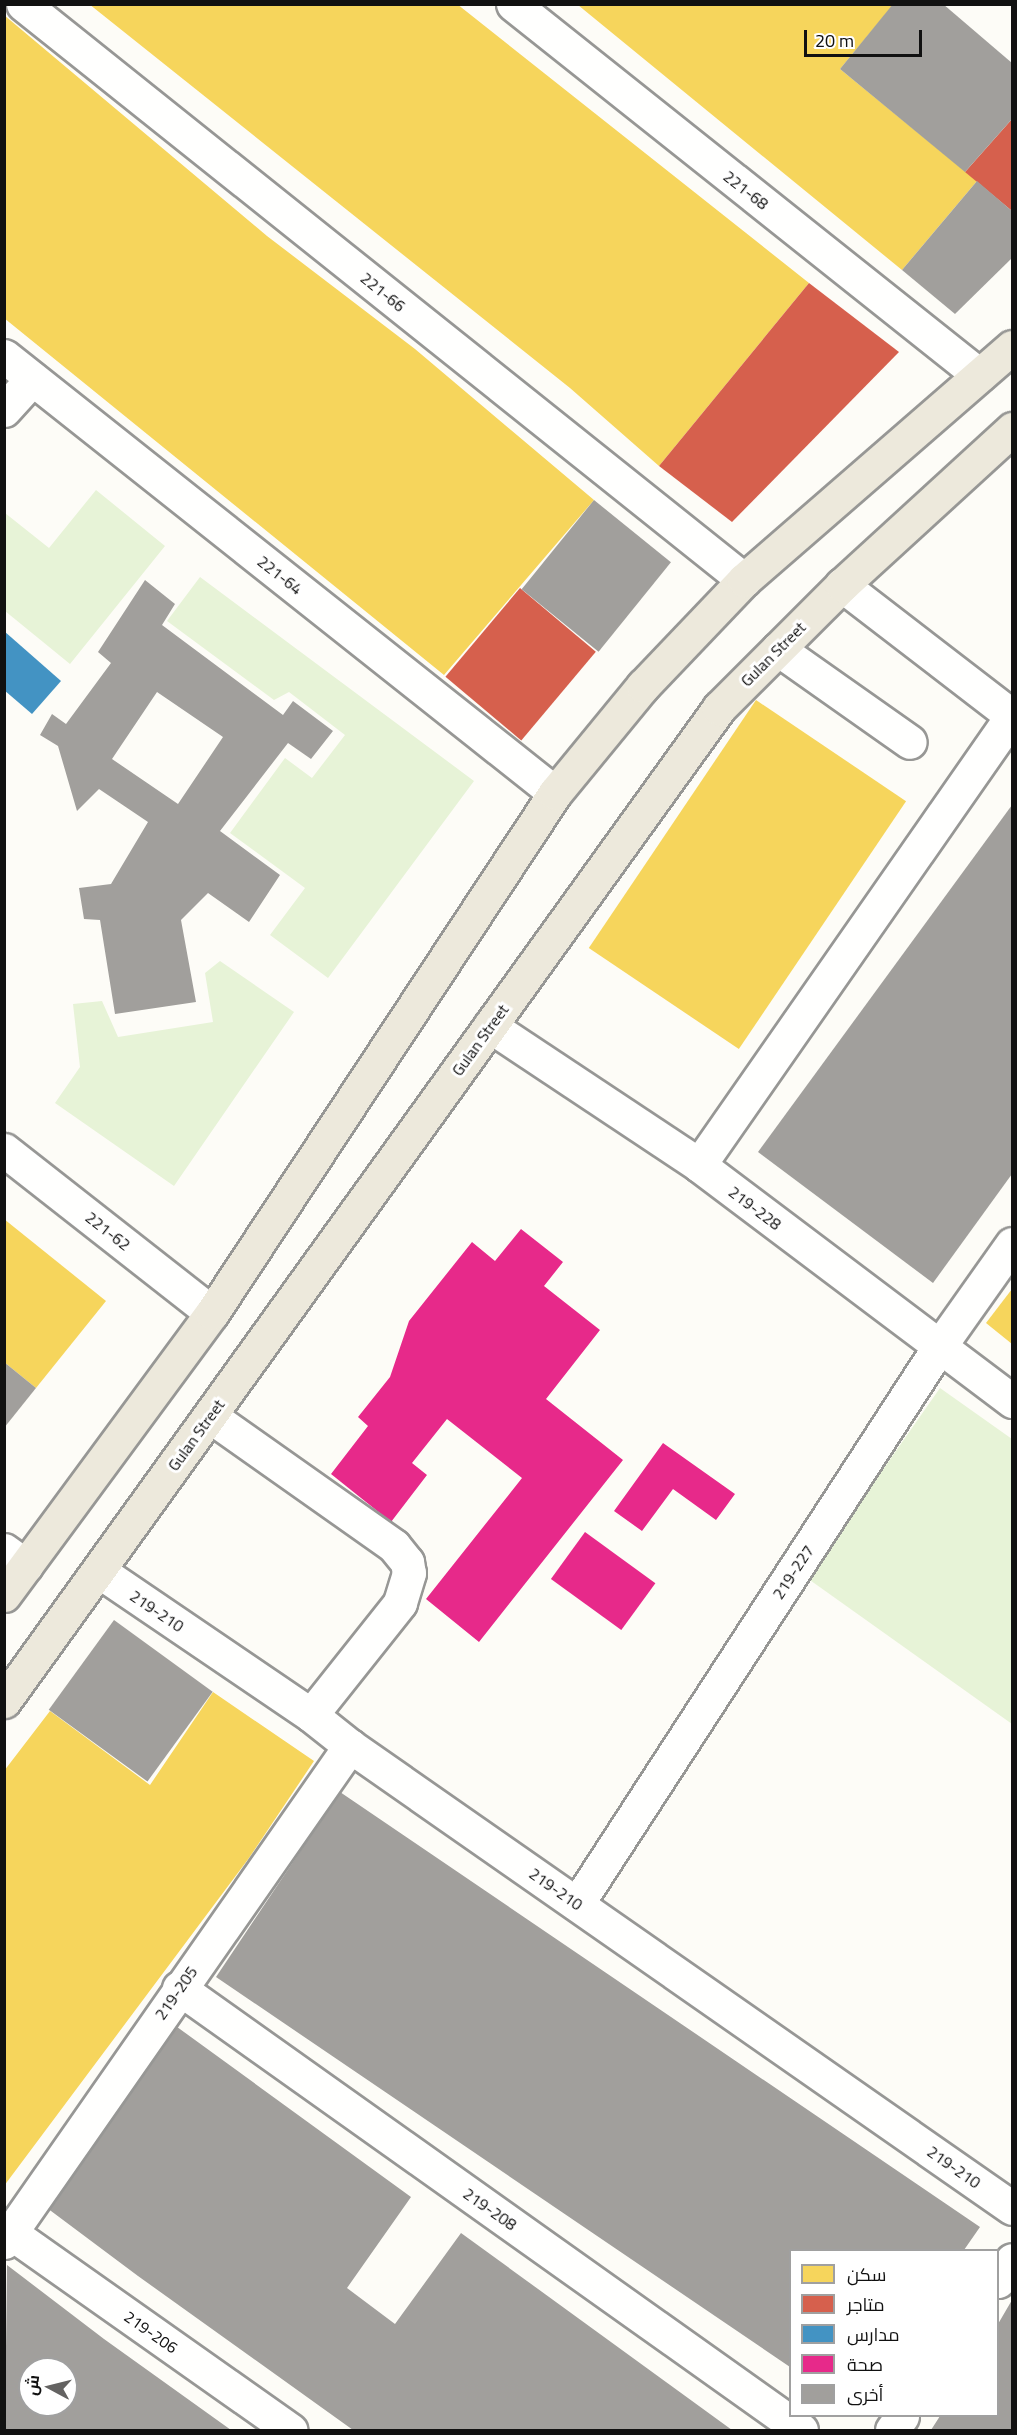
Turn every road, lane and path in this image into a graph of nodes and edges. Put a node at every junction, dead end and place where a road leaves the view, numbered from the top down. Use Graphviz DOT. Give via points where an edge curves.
graph roads {
  1 [pos="23,4"];
  2 [pos="513,4"];
  3 [pos="1012,347"];
  4 [pos="4,356"];
  5 [pos="979,375"];
  6 [pos="32,379"];
  7 [pos="4,410"];
  8 [pos="1012,429"];
  9 [pos="744,580"];
  10 [pos="842,585"];
  11 [pos="778,650"];
  12 [pos="910,742"];
  13 [pos="555,793"];
  14 [pos="490,1026"];
  15 [pos="4,1150"];
  16 [pos="699,1165"];
  17 [pos="1012,1244"];
  18 [pos="212,1313"];
  19 [pos="939,1347"];
  20 [pos="1012,1401"];
  21 [pos="210,1416"];
  22 [pos="15,1558"];
  23 [pos="99,1571"];
  24 [pos="4,1595"];
  25 [pos="4,1701"];
  26 [pos="311,1715"];
  27 [pos="350,1746"];
  28 [pos="577,1904"];
  29 [pos="179,1988"];
  30 [pos="1012,2208"];
  31 [pos="8,2237"];
  32 [pos="1012,2260"];
  33 [pos="999,2280"];
  34 [pos="901,2417"];
  35 [pos="290,2430"];
  36 [pos="801,2430"];
  37 [pos="892,2430"];
  1 -- 9 [label="street, 221-66"];
  2 -- 5 [label="street, 221-68"];
  3 -- 5 [label="main road"];
  4 -- 6 [label="street, 221-64"];
  5 -- 9 [label="main road"];
  6 -- 7 [label="street"];
  6 -- 13 [label="street, 221-64"];
  8 -- 10 [label="main road, Gulan Street"];
  9 -- 13 [label="main road" via="643,686"];
  10 -- 11 [label="main road, Gulan Street"];
  10 -- 16 [label="street" via="1012,716"];
  11 -- 12 [label="street"];
  11 -- 14 [label="main road, Gulan Street" via="719,708"];
  13 -- 18 [label="main road"];
  14 -- 16 [label="street, 219-228"];
  14 -- 21 [label="main road, Gulan Street"];
  15 -- 18 [label="street, 221-62"];
  16 -- 19 [label="street, 219-228"];
  17 -- 19 [label="street, 219-227"];
  18 -- 22 [label="main road"];
  19 -- 20 [label="street, 219-228"];
  19 -- 28 [label="street, 219-227"];
  21 -- 23 [label="main road, Gulan Street"];
  21 -- 26 [label="street" via="394,1546 407,1562 409,1573 400,1603"];
  22 -- 24 [label="main road"];
  23 -- 25 [label="main road, Gulan Street"];
  23 -- 26 [label="street, 219-210"];
  26 -- 27 [label="street, 219-210"];
  27 -- 28 [label="street, 219-210"];
  27 -- 29 [label="street, 219-205"];
  28 -- 30 [label="street, 219-210"];
  29 -- 31 [label="street, 219-205"];
  29 -- 36 [label="street, 219-208"];
  31 -- 35 [label="street, 219-206"];
  32 -- 33 [label="street"];
  34 -- 37 [label="street"];
}
